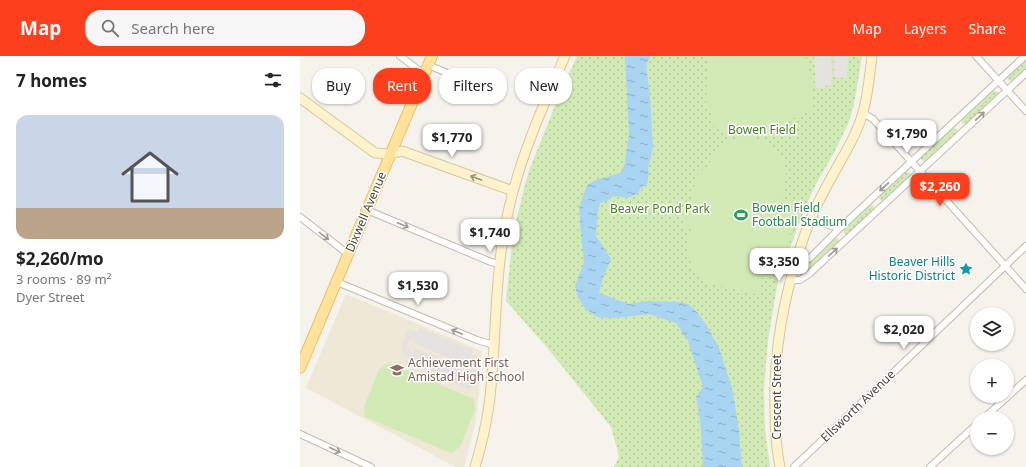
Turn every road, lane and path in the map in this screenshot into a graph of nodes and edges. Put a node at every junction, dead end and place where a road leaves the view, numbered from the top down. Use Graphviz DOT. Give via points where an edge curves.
graph roads {
  1 [pos="400,56"];
  2 [pos="565,56"];
  3 [pos="872,56"];
  4 [pos="976,56"];
  5 [pos="1025,56"];
  6 [pos="428,65"];
  7 [pos="439,70"];
  8 [pos="1026,73"];
  9 [pos="998,81"];
  10 [pos="1007,91"];
  11 [pos="300,98"];
  12 [pos="1026,111"];
  13 [pos="863,113"];
  14 [pos="955,121"];
  15 [pos="964,131"];
  16 [pos="390,154"];
  17 [pos="912,162"];
  18 [pos="920,171"];
  19 [pos="513,191"];
  20 [pos="872,199"];
  21 [pos="880,208"];
  22 [pos="367,210"];
  23 [pos="300,217"];
  24 [pos="811,218"];
  25 [pos="838,230"];
  26 [pos="845,241"];
  27 [pos="1026,246"];
  28 [pos="348,254"];
  29 [pos="796,263"];
  30 [pos="500,264"];
  31 [pos="1005,266"];
  32 [pos="791,280"];
  33 [pos="337,282"];
  34 [pos="1026,290"];
  35 [pos="494,345"];
  36 [pos="300,368"];
  37 [pos="1026,380"];
  38 [pos="992,411"];
  39 [pos="970,430"];
  40 [pos="300,434"];
  41 [pos="371,467"];
  42 [pos="475,467"];
  43 [pos="780,467"];
  44 [pos="794,467"];
  45 [pos="930,467"];
  1 -- 6 [label="street"];
  2 -- 19 [label="main road" via="538,120"];
  3 -- 13 [label="main road, Crescent Street"];
  4 -- 9 [label="street"];
  5 -- 9 [label="street"];
  6 -- 7 [label="street"];
  6 -- 16 [label="main road, Dixwell Avenue"];
  8 -- 10 [label="street"];
  9 -- 10 [label="street"];
  9 -- 14 [label="street"];
  10 -- 12 [label="street"];
  15 -- 10 [label="street, one-way"];
  11 -- 16 [label="main road" via="375,152"];
  13 -- 17 [label="street" via="873,119"];
  13 -- 24 [label="main road, Crescent Street" via="853,139"];
  14 -- 15 [label="street"];
  14 -- 17 [label="street"];
  15 -- 18 [label="street"];
  19 -- 16 [label="main road, one-way" via="402,151"];
  16 -- 22 [label="main road, Dixwell Avenue"];
  17 -- 18 [label="street"];
  17 -- 20 [label="street, one-way"];
  18 -- 21 [label="street"];
  18 -- 31 [label="street"];
  19 -- 30 [label="main road" via="504,230"];
  20 -- 21 [label="street"];
  20 -- 25 [label="street"];
  21 -- 26 [label="street"];
  22 -- 28 [label="main road, Dixwell Avenue"];
  22 -- 30 [label="street, one-way"];
  23 -- 28 [label="street, one-way"];
  24 -- 25 [label="street"];
  24 -- 29 [label="main road, Crescent Street"];
  25 -- 26 [label="street"];
  25 -- 29 [label="street" via="810,258"];
  32 -- 26 [label="street, one-way" via="804,278"];
  27 -- 31 [label="street, Ellsworth Avenue"];
  28 -- 33 [label="main road, Dixwell Avenue"];
  29 -- 32 [label="main road, Crescent Street"];
  30 -- 35 [label="main road"];
  31 -- 34 [label="street"];
  31 -- 44 [label="street, Ellsworth Avenue"];
  32 -- 43 [label="main road, Crescent Street" via="782,316 775,368 776,440"];
  35 -- 33 [label="street, one-way"];
  33 -- 36 [label="main road, Dixwell Avenue"];
  35 -- 42 [label="main road" via="489,406"];
  37 -- 38 [label="street"];
  39 -- 45 [label="street"];
  40 -- 41 [label="street, one-way"];
}
